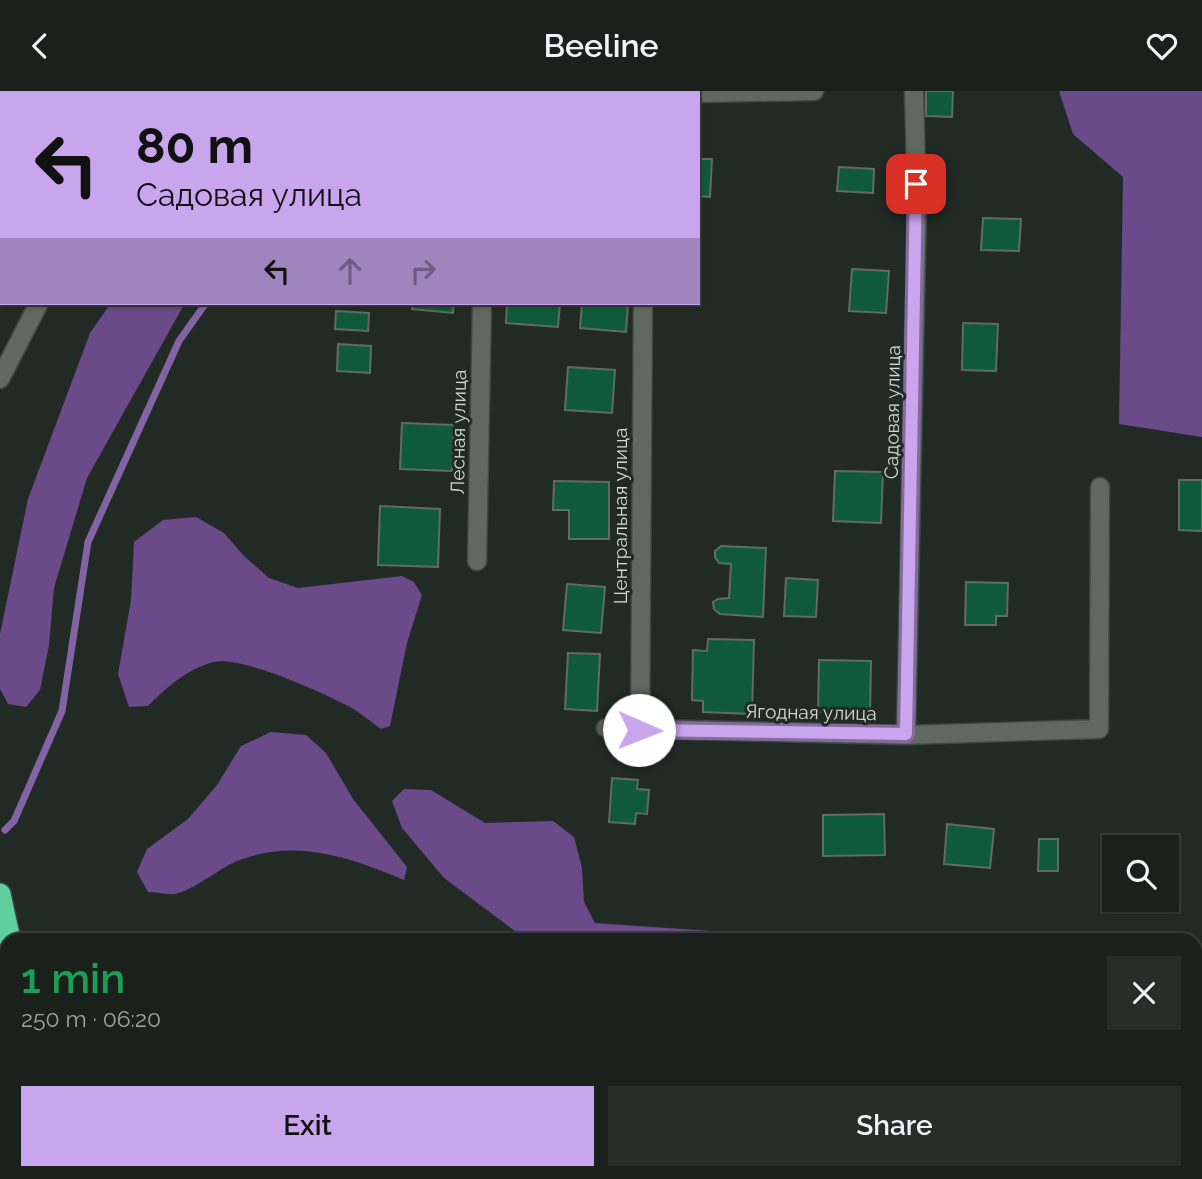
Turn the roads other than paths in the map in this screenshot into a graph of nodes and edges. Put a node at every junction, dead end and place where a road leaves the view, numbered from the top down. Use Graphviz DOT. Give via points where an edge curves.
graph roads {
  1 [pos="814,91"];
  2 [pos="914,91"];
  3 [pos="700,93"];
  4 [pos="38,305"];
  5 [pos="482,305"];
  6 [pos="643,305"];
  7 [pos="0,380"];
  8 [pos="1100,487"];
  9 [pos="477,561"];
  10 [pos="606,728"];
  11 [pos="639,730"];
  12 [pos="906,734"];
  13 [pos="0,894"];
  14 [pos="8,933"];
  1 -- 3 [label="street"];
  2 -- 12 [label="street, Садовая улица" via="917,207"];
  4 -- 7 [label="street"];
  5 -- 9 [label="street, Лесная улица"];
  6 -- 11 [label="street, Центральная улица"];
  8 -- 12 [label="street, Ягодная улица" via="1099,729"];
  10 -- 11 [label="street, Ягодная улица"];
  11 -- 12 [label="street, Ягодная улица"];
  13 -- 14 [label="highway"];
}
